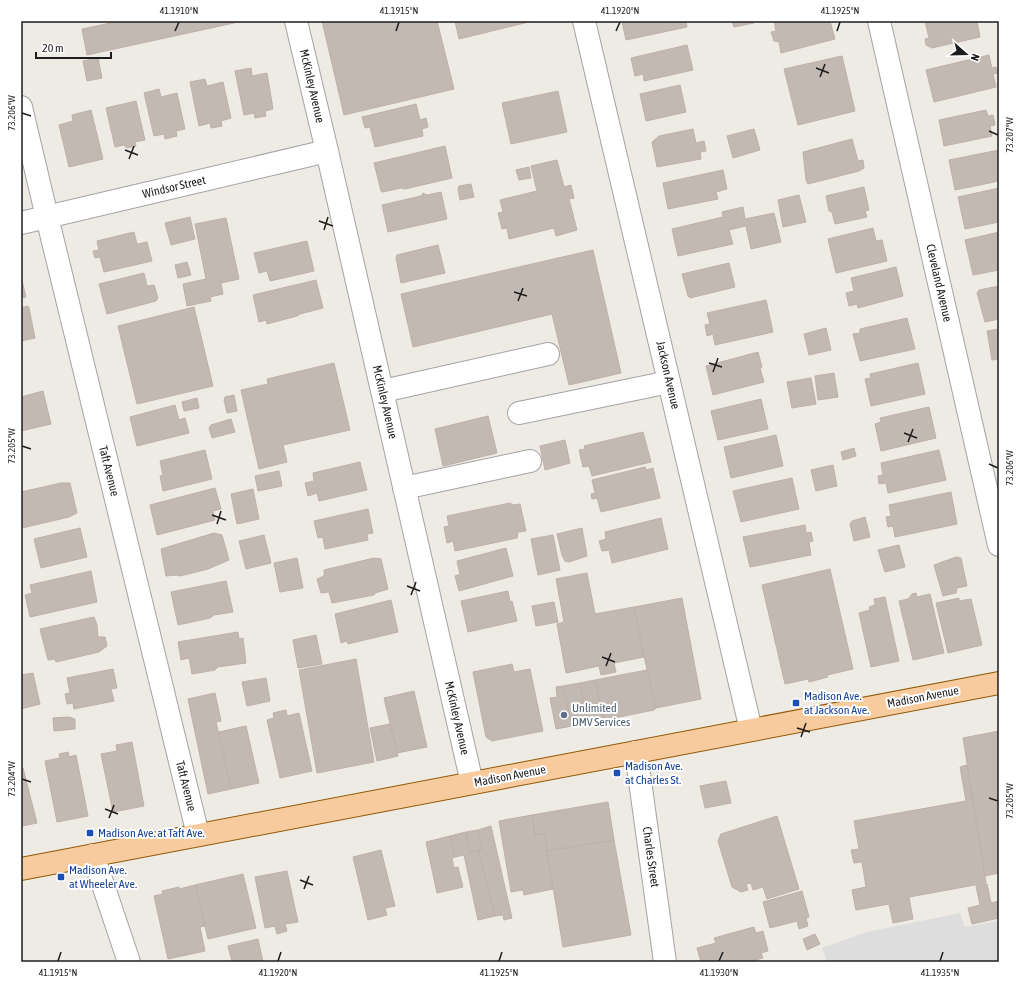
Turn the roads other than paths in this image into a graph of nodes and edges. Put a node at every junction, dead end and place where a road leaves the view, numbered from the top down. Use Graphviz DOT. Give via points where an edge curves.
graph roads {
  1 [pos="296,21"];
  2 [pos="584,21"];
  3 [pos="879,21"];
  4 [pos="21,107"];
  5 [pos="328,151"];
  6 [pos="47,217"];
  7 [pos="21,222"];
  8 [pos="548,354"];
  9 [pos="669,382"];
  10 [pos="383,391"];
  11 [pos="519,413"];
  12 [pos="530,461"];
  13 [pos="404,488"];
  14 [pos="999,545"];
  15 [pos="999,683"];
  16 [pos="751,730"];
  17 [pos="636,752"];
  18 [pos="472,783"];
  19 [pos="198,835"];
  20 [pos="93,855"];
  21 [pos="21,869"];
  22 [pos="129,962"];
  23 [pos="665,962"];
  1 -- 5 [label="street, McKinley Avenue"];
  2 -- 9 [label="street, Jackson Avenue"];
  3 -- 14 [label="street, Cleveland Avenue"];
  4 -- 6 [label="street, Taft Avenue"];
  5 -- 6 [label="street, Windsor Street"];
  5 -- 10 [label="street, McKinley Avenue"];
  6 -- 7 [label="street, Windsor Street"];
  6 -- 19 [label="street, Taft Avenue"];
  8 -- 10 [label="street"];
  9 -- 11 [label="street"];
  9 -- 16 [label="street, Jackson Avenue"];
  10 -- 13 [label="street, McKinley Avenue"];
  12 -- 13 [label="street"];
  13 -- 18 [label="street, McKinley Avenue"];
  15 -- 16 [label="main road, Madison Avenue"];
  16 -- 17 [label="main road, Madison Avenue"];
  17 -- 18 [label="main road, Madison Avenue"];
  17 -- 23 [label="street, Charles Street"];
  18 -- 19 [label="main road, Madison Avenue"];
  19 -- 20 [label="main road, Madison Avenue"];
  20 -- 21 [label="main road, Madison Avenue"];
  20 -- 22 [label="street"];
}
